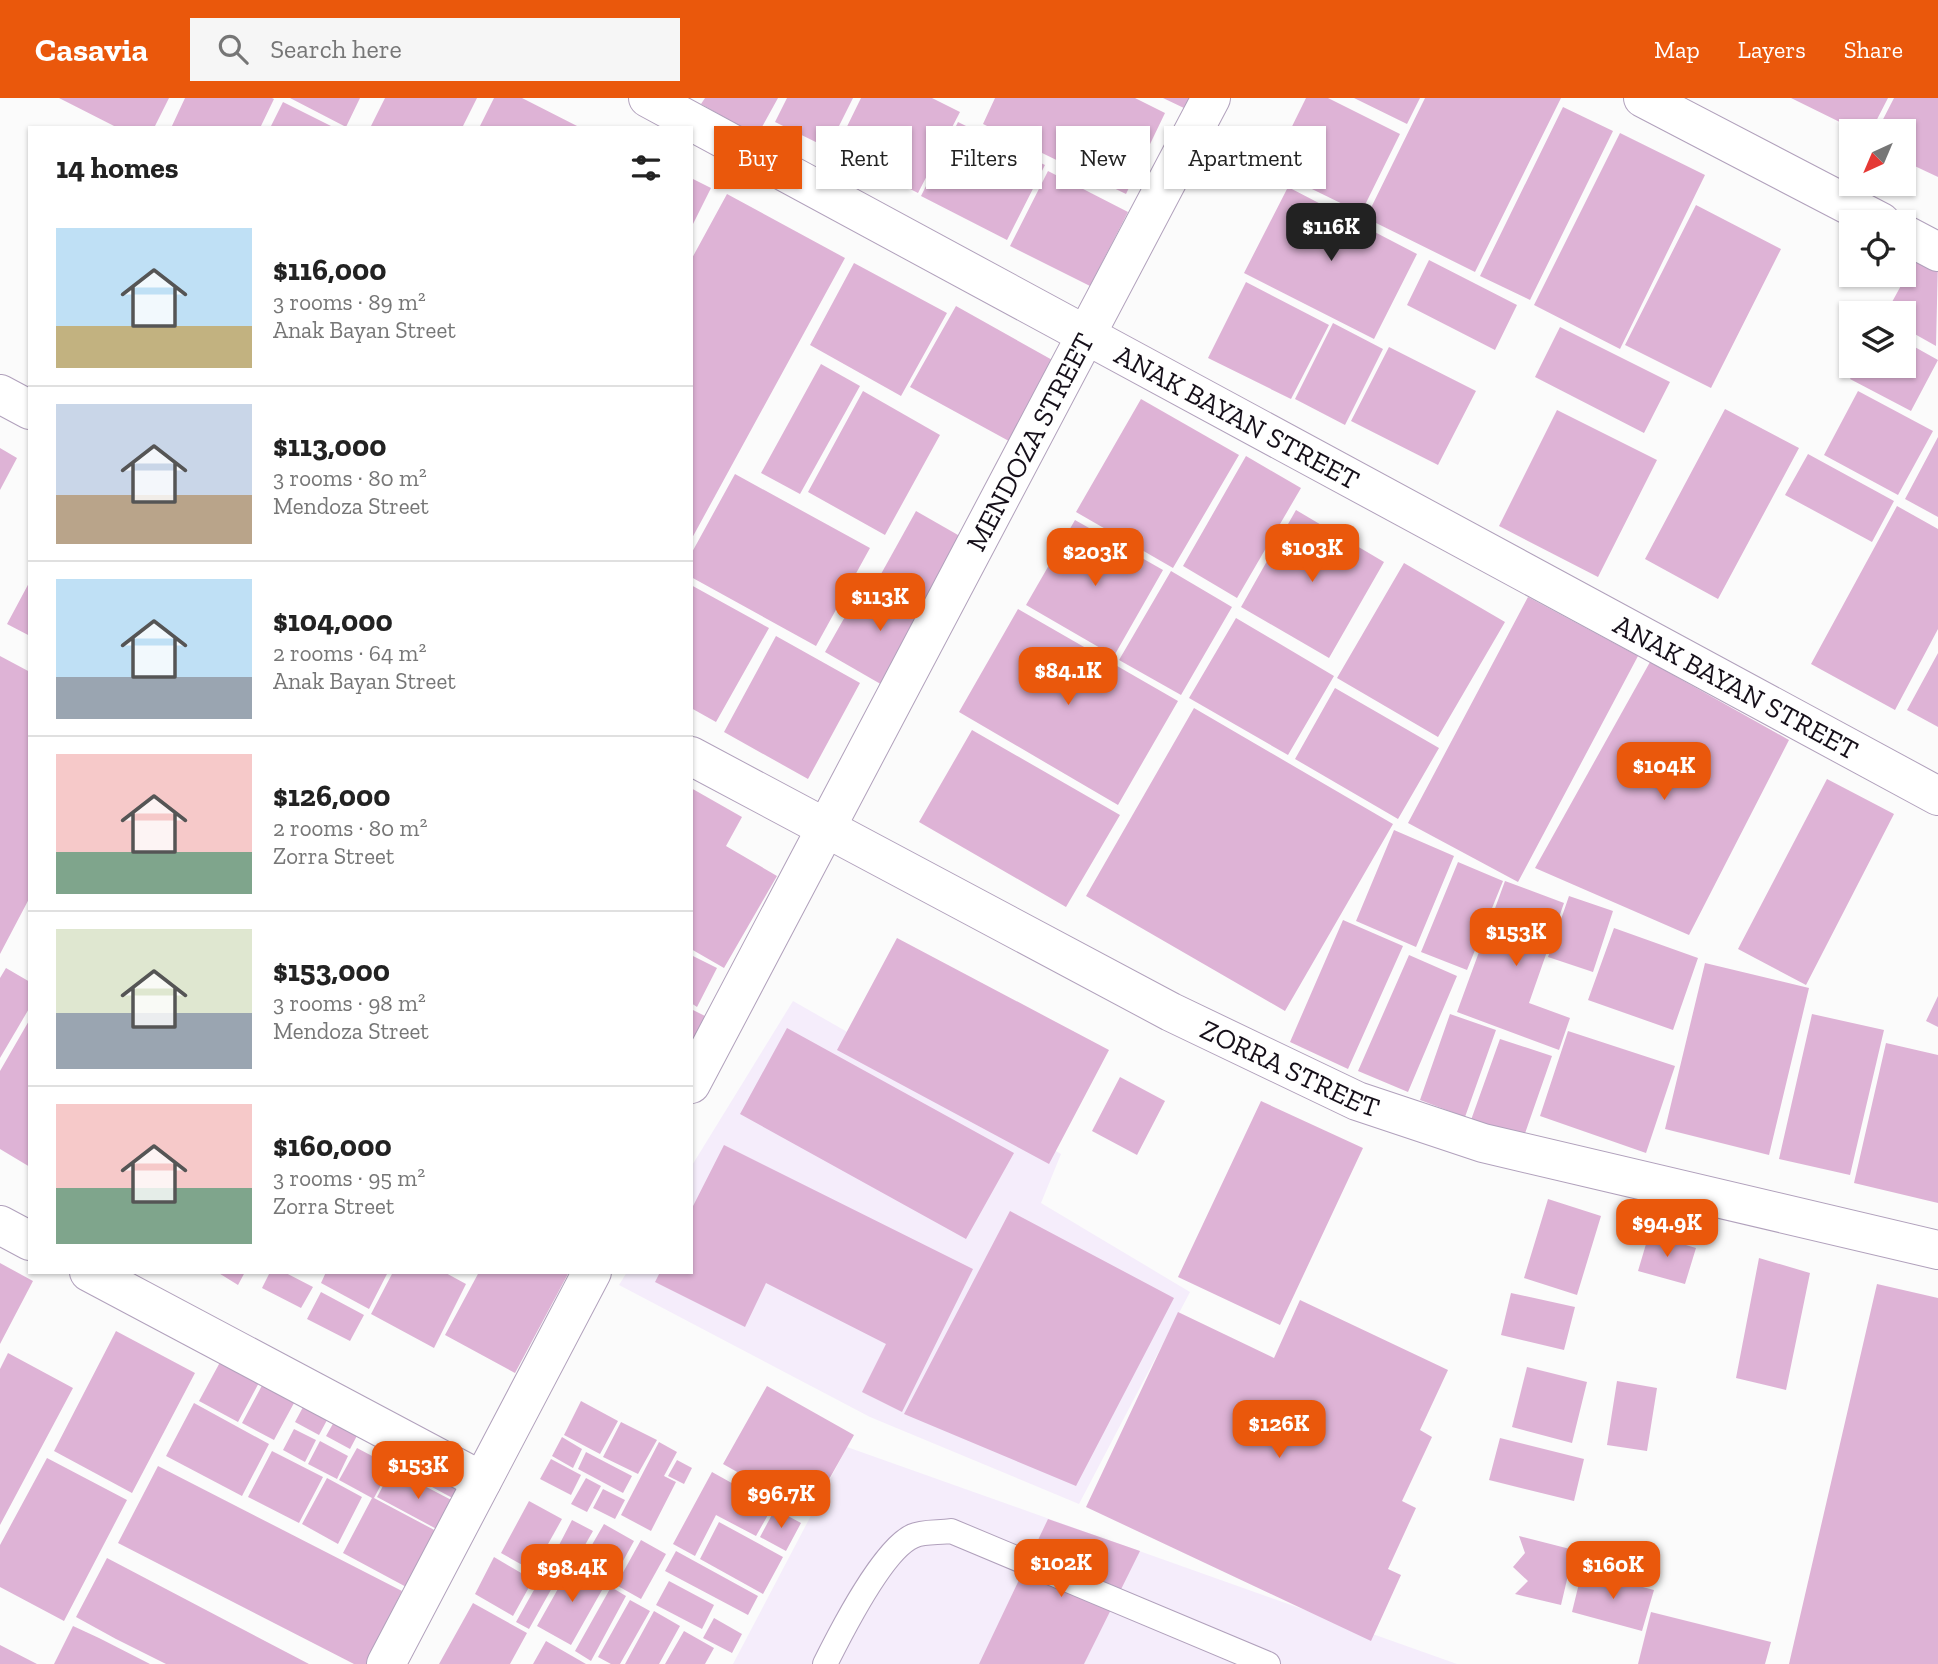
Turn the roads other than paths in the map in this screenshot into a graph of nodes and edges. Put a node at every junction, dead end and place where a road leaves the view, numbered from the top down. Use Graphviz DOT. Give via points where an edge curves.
graph roads {
  1 [pos="648,98"];
  2 [pos="1211,98"];
  3 [pos="1643,98"];
  4 [pos="1858,210"];
  5 [pos="1916,240"];
  6 [pos="1938,252"];
  7 [pos="1086,335"];
  8 [pos="0,394"];
  9 [pos="28,409"];
  10 [pos="693,757"];
  11 [pos="1938,796"];
  12 [pos="827,828"];
  13 [pos="693,1080"];
  14 [pos="0,1225"];
  15 [pos="28,1240"];
  16 [pos="1938,1250"];
  17 [pos="93,1274"];
  18 [pos="591,1274"];
  19 [pos="482,1480"];
  20 [pos="386,1664"];
  21 [pos="825,1664"];
  22 [pos="1268,1664"];
  1 -- 7 [label="street, ANAK BAYAN STREET"];
  2 -- 7 [label="street, MENDOZA STREET"];
  3 -- 4 [label="street"];
  5 -- 6 [label="street"];
  7 -- 11 [label="street, ANAK BAYAN STREET"];
  7 -- 12 [label="street, MENDOZA STREET"];
  8 -- 9 [label="street"];
  10 -- 12 [label="street, ZORRA STREET"];
  12 -- 13 [label="street, MENDOZA STREET"];
  12 -- 16 [label="street, ZORRA STREET" via="1171,1012 1357,1101 1483,1143"];
  14 -- 15 [label="street"];
  17 -- 19 [label="street"];
  18 -- 19 [label="street"];
  19 -- 20 [label="street"];
  21 -- 22 [label="lane" via="882,1564 912,1536 951,1531"];
}
